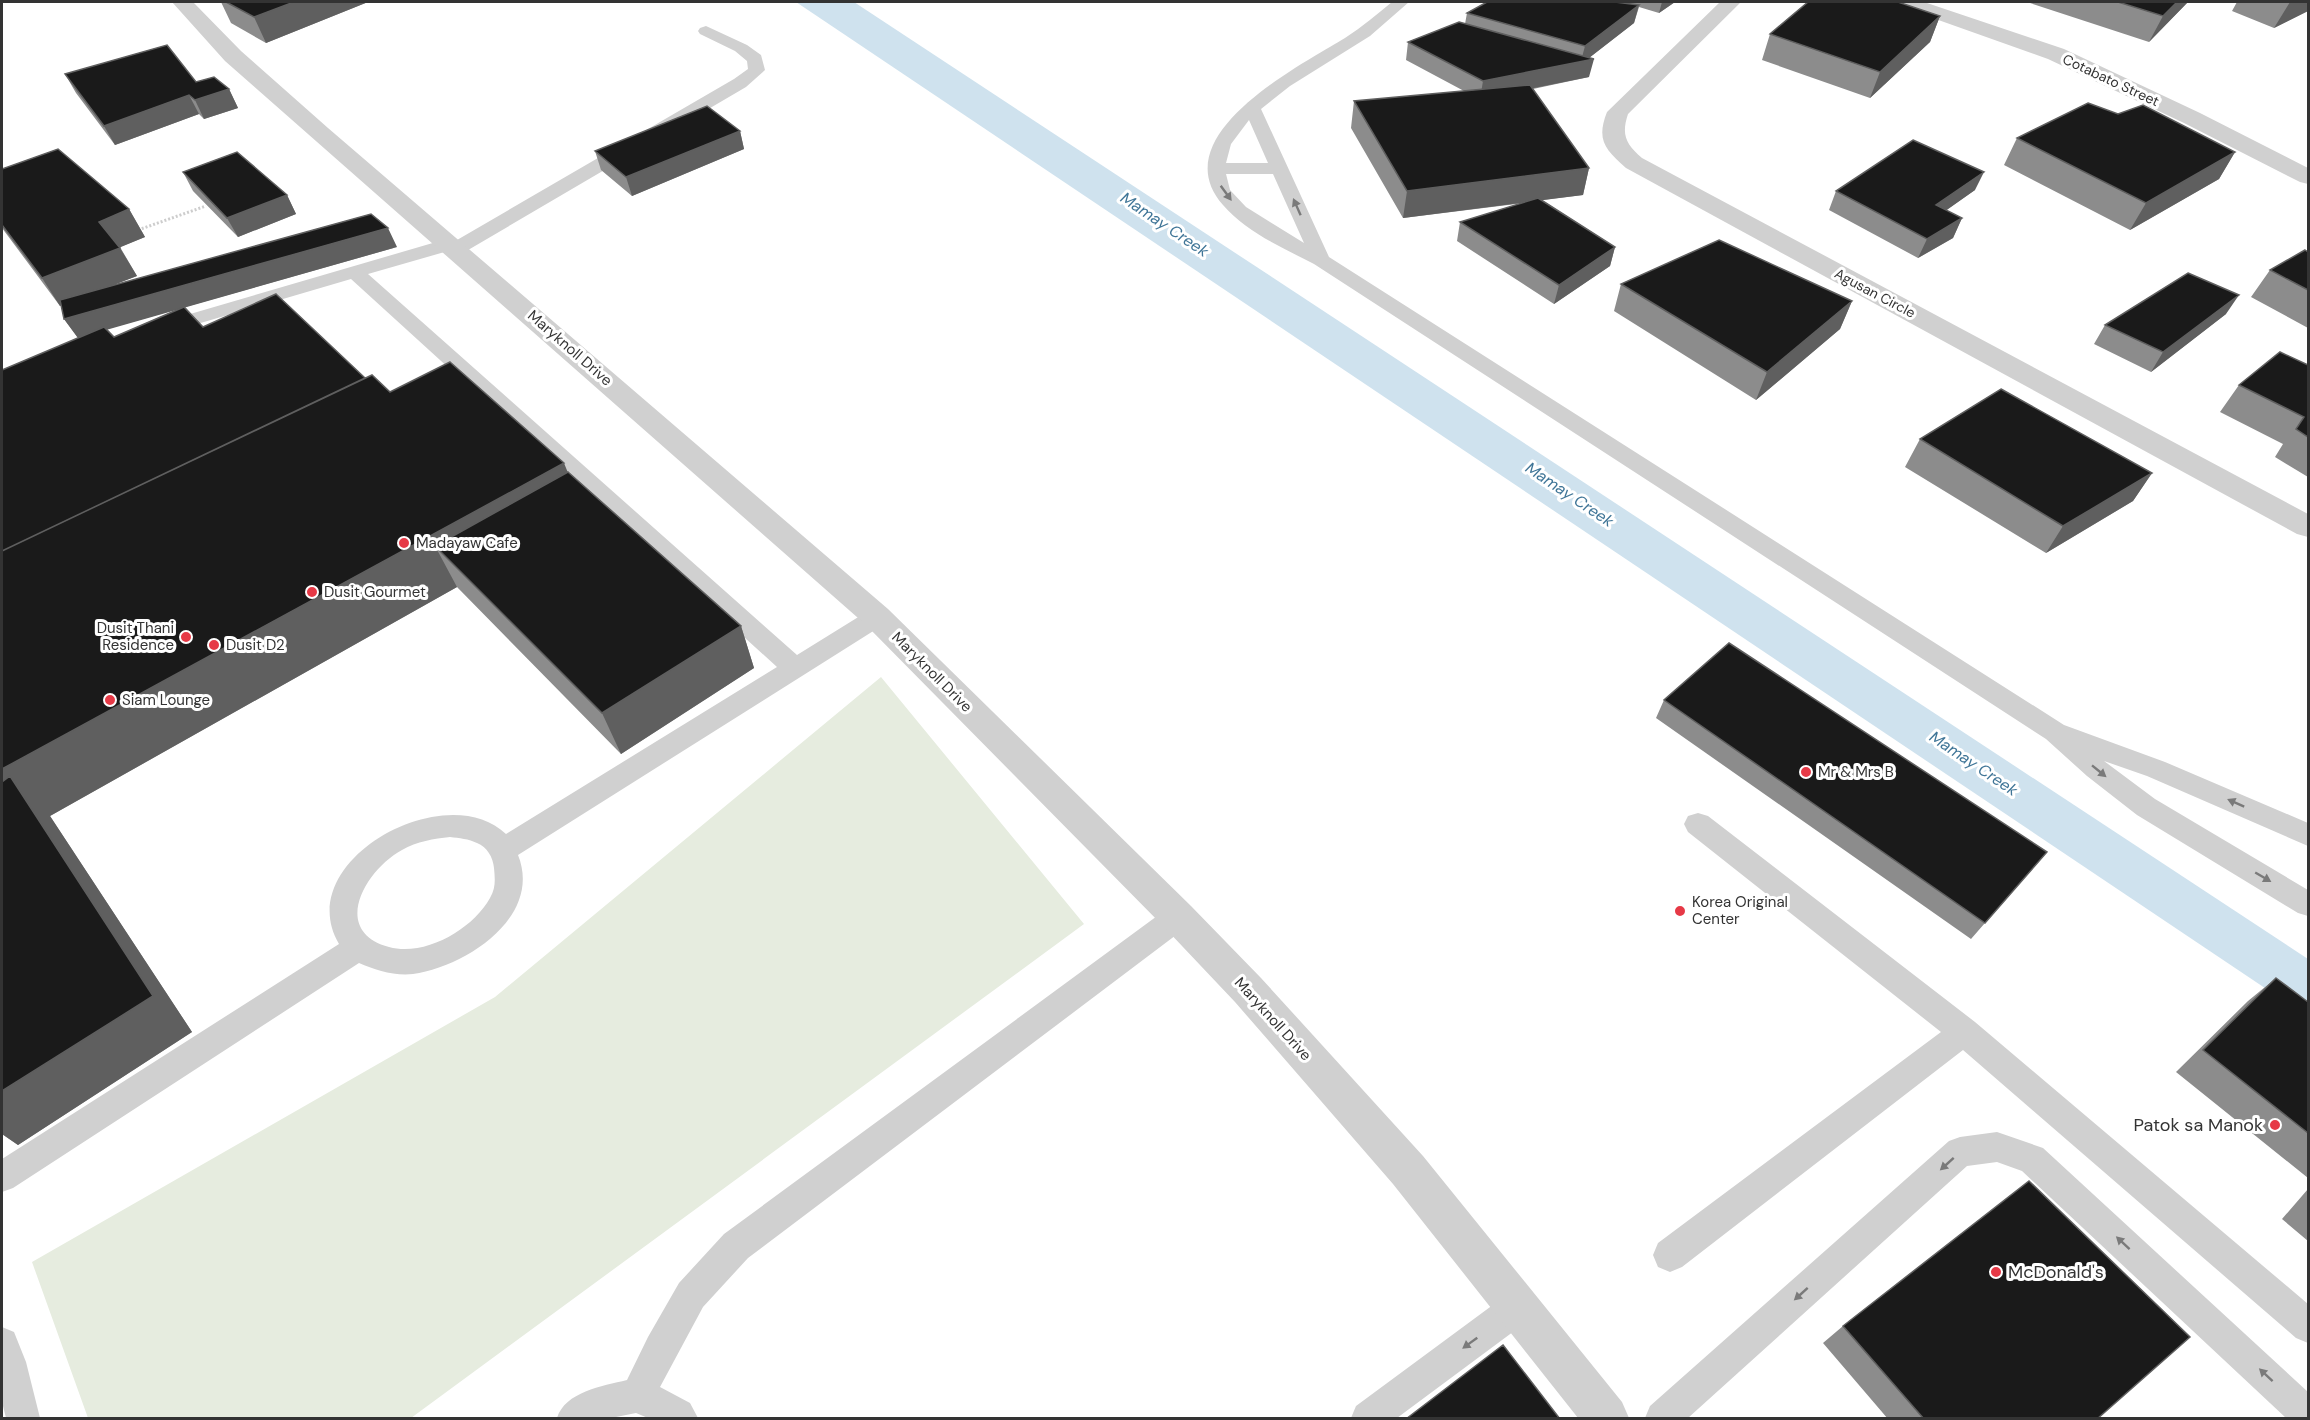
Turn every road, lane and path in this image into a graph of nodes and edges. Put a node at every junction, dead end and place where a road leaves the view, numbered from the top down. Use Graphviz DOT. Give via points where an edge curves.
graph roads {
  1 [pos="182,2"];
  2 [pos="1401,2"];
  3 [pos="1731,2"];
  4 [pos="1906,2"];
  5 [pos="706,31"];
  6 [pos="1252,108"];
  7 [pos="1216,168"];
  8 [pos="1280,169"];
  9 [pos="2308,177"];
  10 [pos="206,206"];
  11 [pos="138,230"];
  12 [pos="453,247"];
  13 [pos="1321,260"];
  14 [pos="354,272"];
  15 [pos="149,332"];
  16 [pos="2308,526"];
  17 [pos="877,617"];
  18 [pos="795,668"];
  19 [pos="2055,732"];
  20 [pos="1698,824"];
  21 [pos="2308,835"];
  22 [pos="503,850"];
  23 [pos="2308,904"];
  24 [pos="1178,917"];
  25 [pos="357,948"];
  26 [pos="1964,1032"];
  27 [pos="2,1177"];
  28 [pos="1670,1255"];
  29 [pos="1517,1308"];
  30 [pos="2308,1326"];
  31 [pos="2,1344"];
  32 [pos="638,1395"];
  33 [pos="2308,1415"];
  34 [pos="22,1419"];
  35 [pos="574,1419"];
  36 [pos="681,1419"];
  37 [pos="1368,1419"];
  38 [pos="1606,1419"];
  39 [pos="1662,1419"];
  1 -- 12 [label="street, Maryknoll Drive" via="233,56"];
  2 -- 6 [label="lane" via="1353,40 1274,88"];
  3 -- 16 [label="street, Agusan Circle" via="1618,112 1611,136 1617,149 1634,163"];
  4 -- 9 [label="street, Cotabato Street" via="2056,54"];
  5 -- 12 [label="lane" via="741,48 755,59 757,70 582,177"];
  6 -- 7 [label="lane" via="1218,149"];
  6 -- 8 [label="lane"];
  7 -- 8 [label="lane"];
  7 -- 13 [label="lane, one-way" via="1221,190 1242,212"];
  13 -- 8 [label="lane, one-way"];
  10 -- 11 [label="path"];
  12 -- 14 [label="lane"];
  12 -- 17 [label="street, Maryknoll Drive"];
  13 -- 19 [label="lane"];
  14 -- 15 [label="lane"];
  14 -- 18 [label="lane"];
  17 -- 18 [label="lane"];
  17 -- 24 [label="street, Maryknoll Drive"];
  18 -- 22 [label="lane"];
  21 -- 19 [label="lane, one-way" via="2156,769"];
  19 -- 23 [label="lane, one-way" via="2146,807"];
  20 -- 26 [label="lane"];
  22 -- 25 [label="lane" via="510,869 507,890 497,912 480,932 429,959 401,962 376,958"];
  22 -- 25 [label="lane" via="490,837 450,826 425,829 385,846 355,875 345,895 342,915 346,933"];
  24 -- 29 [label="street, Maryknoll Drive" via="1408,1170"];
  24 -- 32 [label="lane" via="736,1246 691,1295"];
  25 -- 27 [label="lane"];
  26 -- 28 [label="lane"];
  26 -- 30 [label="lane"];
  29 -- 37 [label="lane, one-way"];
  29 -- 38 [label="street, Maryknoll Drive"];
  31 -- 34 [label="lane"];
  32 -- 35 [label="lane" via="598,1404"];
  32 -- 36 [label="lane"];
  33 -- 39 [label="lane, one-way" via="2032,1159 1997,1147 1960,1152"];
}
